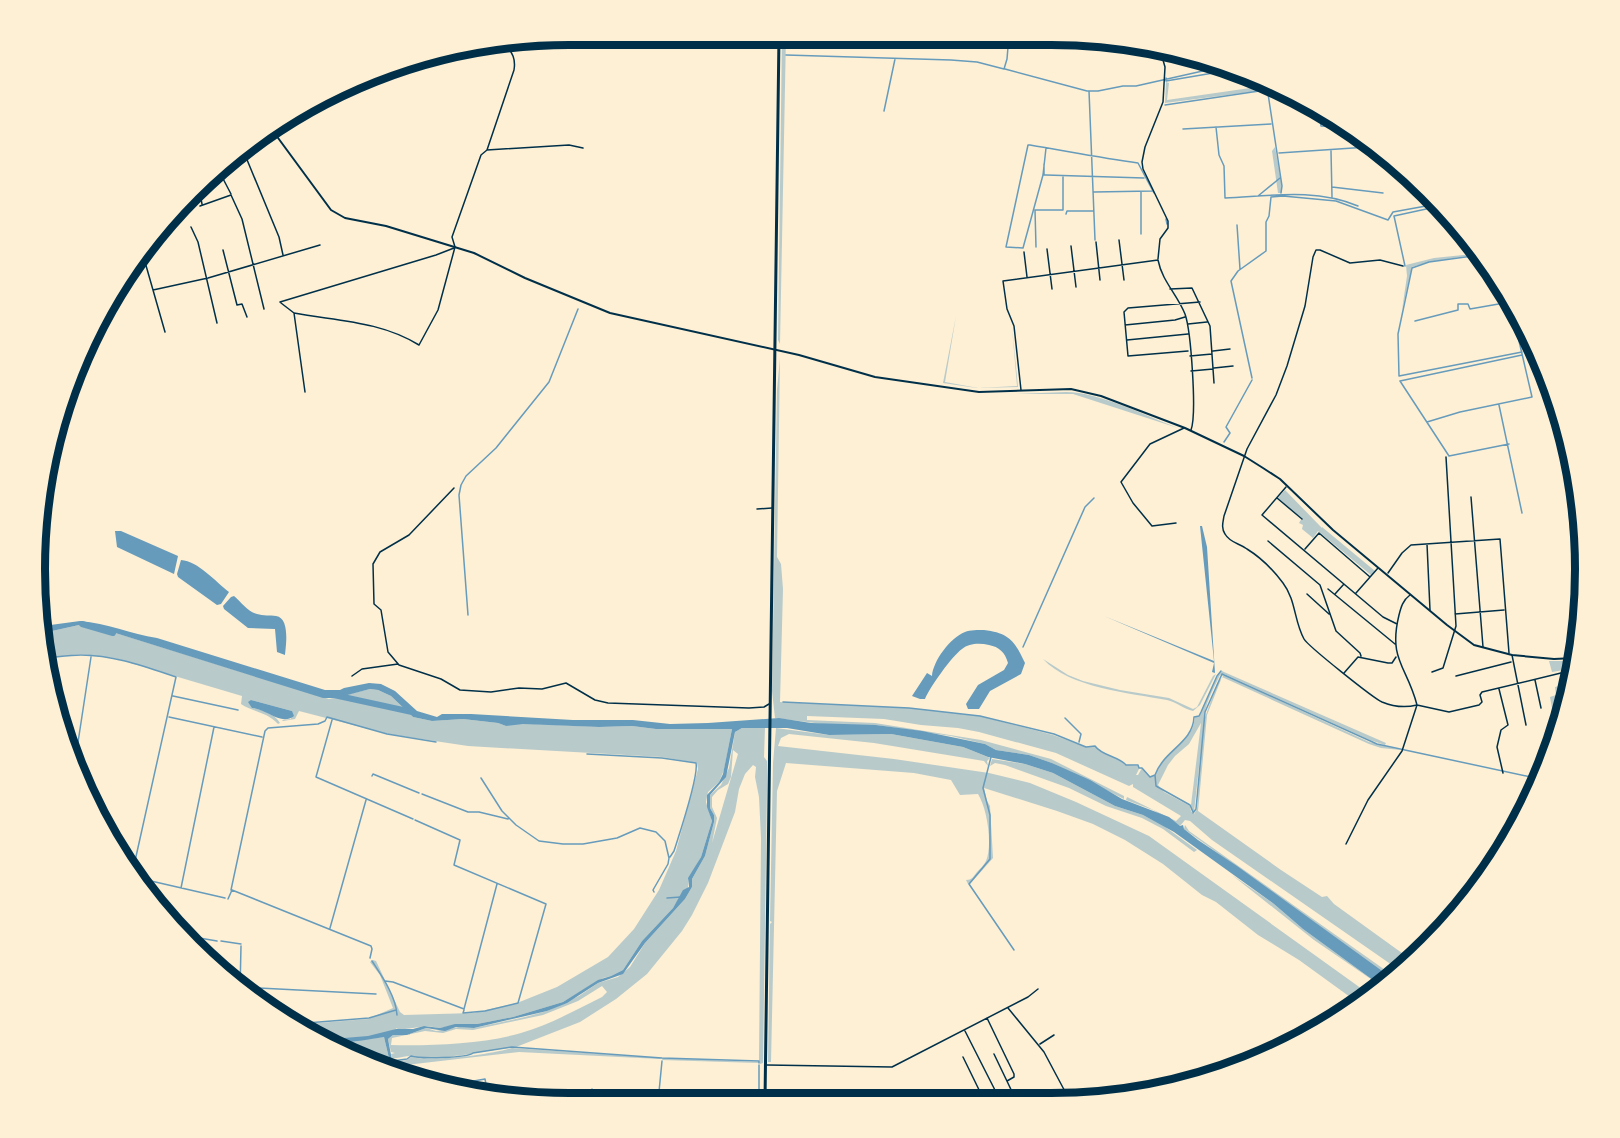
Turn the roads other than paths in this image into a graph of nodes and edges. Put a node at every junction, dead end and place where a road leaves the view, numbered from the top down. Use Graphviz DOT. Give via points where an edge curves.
graph roads {
  1 [pos="779,45"];
  2 [pos="509,48"];
  3 [pos="1162,57"];
  4 [pos="276,135"];
  5 [pos="583,148"];
  6 [pos="487,150"];
  7 [pos="246,157"];
  8 [pos="222,177"];
  9 [pos="231,195"];
  10 [pos="200,196"];
  11 [pos="190,227"];
  12 [pos="1119,240"];
  13 [pos="1096,242"];
  14 [pos="320,245"];
  15 [pos="1071,246"];
  16 [pos="455,247"];
  17 [pos="1047,249"];
  18 [pos="223,250"];
  19 [pos="1024,252"];
  20 [pos="283,256"];
  21 [pos="1158,260"];
  22 [pos="145,261"];
  23 [pos="1122,265"];
  24 [pos="253,266"];
  25 [pos="1403,266"];
  26 [pos="1099,268"];
  27 [pos="1074,272"];
  28 [pos="229,273"];
  29 [pos="1050,275"];
  30 [pos="1027,278"];
  31 [pos="207,279"];
  32 [pos="1100,280"];
  33 [pos="1124,280"];
  34 [pos="1076,287"];
  35 [pos="1052,289"];
  36 [pos="1170,289"];
  37 [pos="153,290"];
  38 [pos="1200,302"];
  39 [pos="1180,303"];
  40 [pos="264,309"];
  41 [pos="294,313"];
  42 [pos="247,317"];
  43 [pos="1186,317"];
  44 [pos="1209,322"];
  45 [pos="217,323"];
  46 [pos="1187,324"];
  47 [pos="1125,325"];
  48 [pos="165,332"];
  49 [pos="1188,334"];
  50 [pos="1126,340"];
  51 [pos="1230,349"];
  52 [pos="774,350"];
  53 [pos="1190,351"];
  54 [pos="1212,351"];
  55 [pos="1213,354"];
  56 [pos="1190,356"];
  57 [pos="1233,366"];
  58 [pos="1214,368"];
  59 [pos="1191,371"];
  60 [pos="1214,383"];
  61 [pos="1021,391"];
  62 [pos="305,392"];
  63 [pos="1185,428"];
  64 [pos="1190,431"];
  65 [pos="1244,456"];
  66 [pos="1446,457"];
  67 [pos="1287,486"];
  68 [pos="454,488"];
  69 [pos="1471,497"];
  70 [pos="1276,498"];
  71 [pos="772,508"];
  72 [pos="757,509"];
  73 [pos="1302,519"];
  74 [pos="1176,523"];
  75 [pos="1475,540"];
  76 [pos="1268,541"];
  77 [pos="1451,542"];
  78 [pos="1426,544"];
  79 [pos="1304,550"];
  80 [pos="1378,567"];
  81 [pos="1387,574"];
  82 [pos="1370,577"];
  83 [pos="1344,583"];
  84 [pos="1328,589"];
  85 [pos="1356,593"];
  86 [pos="1307,594"];
  87 [pos="1335,594"];
  88 [pos="1411,594"];
  89 [pos="1430,610"];
  90 [pos="1505,610"];
  91 [pos="1480,612"];
  92 [pos="1455,614"];
  93 [pos="1330,615"];
  94 [pos="1397,624"];
  95 [pos="1455,630"];
  96 [pos="1395,644"];
  97 [pos="1483,648"];
  98 [pos="1510,654"];
  99 [pos="1361,656"];
  100 [pos="1396,656"];
  101 [pos="1567,658"];
  102 [pos="1512,661"];
  103 [pos="399,664"];
  104 [pos="1432,672"];
  105 [pos="1344,673"];
  106 [pos="1561,673"];
  107 [pos="352,676"];
  108 [pos="1456,676"];
  109 [pos="1534,679"];
  110 [pos="1517,684"];
  111 [pos="1499,688"];
  112 [pos="770,704"];
  113 [pos="1418,705"];
  114 [pos="1541,708"];
  115 [pos="1526,725"];
  116 [pos="1503,771"];
  117 [pos="1346,844"];
  118 [pos="1038,989"];
  119 [pos="1007,1007"];
  120 [pos="987,1018"];
  121 [pos="964,1030"];
  122 [pos="1054,1035"];
  123 [pos="1039,1045"];
  124 [pos="994,1054"];
  125 [pos="963,1057"];
  126 [pos="765,1065"];
  127 [pos="1007,1081"];
  128 [pos="765,1093"];
  129 [pos="981,1093"];
  130 [pos="996,1093"];
  131 [pos="1013,1093"];
  132 [pos="1065,1093"];
  1 -- 52 [label="main road"];
  2 -- 6 [label="street" via="516,62"];
  3 -- 21 [label="street" via="1162,108 1142,162 1168,221 1160,239"];
  4 -- 16 [label="main road" via="331,210 345,218"];
  5 -- 6 [label="street" via="569,145"];
  6 -- 16 [label="street" via="481,155 452,237"];
  7 -- 20 [label="street"];
  8 -- 9 [label="street"];
  9 -- 10 [label="street" via="201,205"];
  9 -- 24 [label="street" via="242,219"];
  11 -- 31 [label="street"];
  12 -- 23 [label="street"];
  13 -- 26 [label="street"];
  14 -- 20 [label="street"];
  15 -- 27 [label="street"];
  16 -- 41 [label="street" via="280,302"];
  16 -- 41 [label="street" via="438,310 419,345 363,323"];
  16 -- 52 [label="main road" via="610,313"];
  17 -- 29 [label="street"];
  18 -- 28 [label="street"];
  19 -- 30 [label="street"];
  20 -- 24 [label="street"];
  21 -- 23 [label="street"];
  21 -- 36 [label="street"];
  22 -- 37 [label="street"];
  23 -- 26 [label="street"];
  23 -- 33 [label="street"];
  24 -- 28 [label="street"];
  24 -- 40 [label="street"];
  25 -- 65 [label="street" via="1380,260 1350,263 1316,250 1305,306 1280,388"];
  26 -- 27 [label="street"];
  26 -- 32 [label="street"];
  27 -- 29 [label="street"];
  27 -- 34 [label="street"];
  28 -- 31 [label="street"];
  28 -- 42 [label="street" via="237,305 242,304"];
  29 -- 30 [label="street"];
  29 -- 35 [label="street"];
  30 -- 61 [label="street" via="1003,281 1008,315 1014,326"];
  31 -- 37 [label="street"];
  31 -- 45 [label="street"];
  36 -- 38 [label="street" via="1192,288"];
  36 -- 39 [label="street"];
  37 -- 48 [label="street"];
  38 -- 39 [label="street"];
  38 -- 44 [label="street"];
  39 -- 43 [label="street"];
  39 -- 47 [label="street" via="1128,308 1124,312"];
  41 -- 62 [label="street"];
  43 -- 46 [label="street"];
  43 -- 47 [label="street"];
  44 -- 46 [label="street"];
  44 -- 54 [label="street"];
  46 -- 49 [label="street"];
  47 -- 50 [label="street"];
  49 -- 50 [label="street"];
  49 -- 53 [label="street"];
  50 -- 53 [label="street" via="1129,357"];
  51 -- 54 [label="street"];
  52 -- 61 [label="main road" via="875,377 979,392"];
  52 -- 71 [label="main road"];
  53 -- 56 [label="street"];
  54 -- 55 [label="street"];
  55 -- 56 [label="street"];
  55 -- 58 [label="street"];
  56 -- 59 [label="street"];
  57 -- 58 [label="street"];
  58 -- 59 [label="street"];
  58 -- 60 [label="street"];
  59 -- 64 [label="street" via="1195,411"];
  61 -- 63 [label="main road" via="1080,390"];
  63 -- 64 [label="main road"];
  63 -- 74 [label="street" via="1150,444 1121,482 1152,526"];
  64 -- 65 [label="main road"];
  65 -- 67 [label="main road"];
  65 -- 105 [label="street" via="1224,516 1223,531 1279,578 1290,594 1306,642"];
  66 -- 77 [label="street"];
  67 -- 70 [label="street"];
  67 -- 80 [label="main road"];
  68 -- 103 [label="street" via="409,535 380,552 372,564 374,604 381,610 388,652"];
  69 -- 75 [label="street"];
  70 -- 73 [label="street"];
  70 -- 79 [label="street" via="1262,515"];
  71 -- 72 [label="street"];
  71 -- 112 [label="main road"];
  75 -- 77 [label="street"];
  75 -- 90 [label="street" via="1500,539"];
  75 -- 91 [label="street"];
  76 -- 93 [label="street" via="1320,585"];
  77 -- 78 [label="street"];
  77 -- 92 [label="street"];
  78 -- 81 [label="street" via="1408,547"];
  78 -- 89 [label="street"];
  79 -- 82 [label="street" via="1319,533"];
  79 -- 83 [label="street"];
  80 -- 81 [label="main road"];
  80 -- 82 [label="street"];
  81 -- 88 [label="main road"];
  82 -- 85 [label="street"];
  83 -- 85 [label="street"];
  83 -- 87 [label="street"];
  84 -- 87 [label="street"];
  85 -- 94 [label="street"];
  86 -- 93 [label="street"];
  87 -- 96 [label="street"];
  88 -- 89 [label="main road"];
  88 -- 94 [label="street" via="1405,598"];
  89 -- 95 [label="main road"];
  90 -- 91 [label="street"];
  90 -- 98 [label="street"];
  91 -- 92 [label="street"];
  91 -- 97 [label="street"];
  92 -- 95 [label="street"];
  93 -- 99 [label="street" via="1336,631"];
  94 -- 96 [label="street"];
  95 -- 97 [label="main road"];
  95 -- 104 [label="street" via="1443,668"];
  96 -- 100 [label="street"];
  97 -- 98 [label="main road"];
  98 -- 101 [label="main road"];
  98 -- 102 [label="street"];
  99 -- 100 [label="street" via="1388,663"];
  99 -- 105 [label="street"];
  100 -- 113 [label="street"];
  102 -- 108 [label="street"];
  102 -- 110 [label="street"];
  103 -- 107 [label="street" via="362,669"];
  103 -- 112 [label="street" via="460,690 542,689 566,682 595,700 608,703 749,708"];
  105 -- 113 [label="street" via="1385,703 1396,707"];
  106 -- 109 [label="street"];
  109 -- 110 [label="street"];
  109 -- 114 [label="street"];
  110 -- 111 [label="street"];
  110 -- 115 [label="street"];
  111 -- 113 [label="street" via="1482,692 1479,705 1454,711"];
  111 -- 116 [label="street" via="1508,725 1501,730 1497,747"];
  112 -- 126 [label="main road"];
  113 -- 117 [label="street" via="1402,749 1368,800"];
  118 -- 119 [label="street"];
  119 -- 120 [label="street"];
  119 -- 123 [label="street"];
  120 -- 121 [label="street"];
  120 -- 127 [label="street" via="1014,1074"];
  121 -- 126 [label="street" via="892,1067"];
  121 -- 130 [label="street"];
  122 -- 123 [label="street"];
  123 -- 132 [label="street"];
  124 -- 127 [label="street"];
  125 -- 129 [label="street"];
  126 -- 128 [label="main road"];
  127 -- 131 [label="street"];
}
